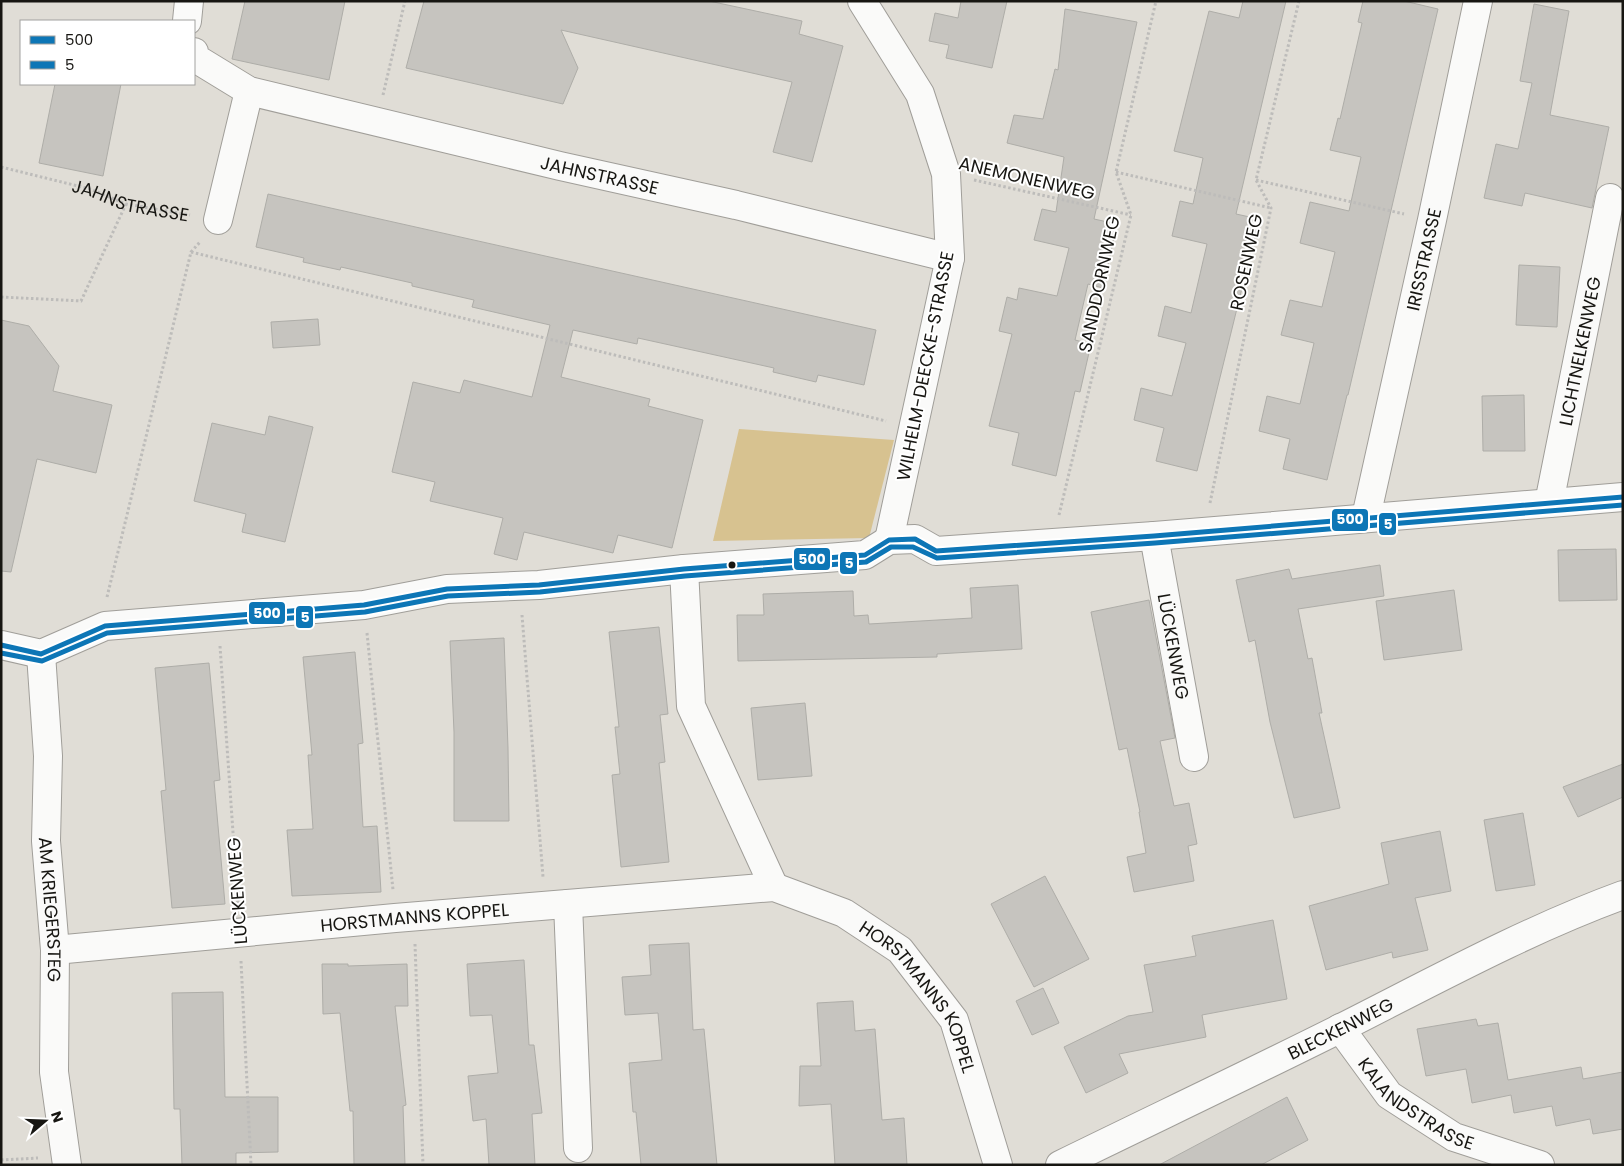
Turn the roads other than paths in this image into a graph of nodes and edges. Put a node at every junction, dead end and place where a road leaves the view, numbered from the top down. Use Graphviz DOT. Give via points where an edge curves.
graph roads {
  1 [pos="189,1"];
  2 [pos="862,1"];
  3 [pos="1478,1"];
  4 [pos="187,20"];
  5 [pos="195,58"];
  6 [pos="249,91"];
  7 [pos="1610,198"];
  8 [pos="218,220"];
  9 [pos="950,258"];
  10 [pos="1623,497"];
  11 [pos="1549,503"];
  12 [pos="1366,517"];
  13 [pos="1154,536"];
  14 [pos="889,540"];
  15 [pos="684,569"];
  16 [pos="1,645"];
  17 [pos="41,654"];
  18 [pos="1194,757"];
  19 [pos="774,887"];
  20 [pos="1623,895"];
  21 [pos="557,905"];
  22 [pos="55,950"];
  23 [pos="1340,1028"];
  24 [pos="578,1148"];
  25 [pos="66,1161"];
  26 [pos="998,1165"];
  27 [pos="1060,1165"];
  28 [pos="1540,1165"];
  1 -- 4 [label="street"];
  2 -- 9 [label="street, WILHELM-DEECKE-STRASSE" via="920,94 946,174"];
  3 -- 12 [label="street, IRISSTRASSE"];
  5 -- 6 [label="street, JAHNSTRASSE"];
  6 -- 8 [label="street"];
  6 -- 9 [label="street, JAHNSTRASSE"];
  7 -- 11 [label="street, LICHTNELKENWEG"];
  9 -- 14 [label="street, WILHELM-DEECKE-STRASSE"];
  10 -- 11 [label="street"];
  11 -- 12 [label="street"];
  12 -- 13 [label="street"];
  13 -- 14 [label="street" via="936,551 915,539"];
  13 -- 18 [label="street, LÜCKENWEG"];
  14 -- 15 [label="street" via="865,555"];
  15 -- 17 [label="street" via="519,586 447,589 364,605 104,626"];
  15 -- 19 [label="street" via="691,706"];
  16 -- 17 [label="street"];
  17 -- 22 [label="street, AM KRIEGERSTEG" via="48,756 46,841"];
  19 -- 21 [label="street, HORSTMANNS KOPPEL"];
  19 -- 26 [label="street, HORSTMANNS KOPPEL" via="844,913 900,950 954,1020"];
  20 -- 23 [label="street, BLECKENWEG" via="1591,906 1463,966"];
  21 -- 22 [label="street, HORSTMANNS KOPPEL"];
  21 -- 24 [label="street"];
  22 -- 25 [label="street, AM KRIEGERSTEG" via="54,1072"];
  23 -- 27 [label="street, BLECKENWEG"];
  23 -- 28 [label="street, KALANDSTRASSE" via="1390,1095 1454,1137"];
}
